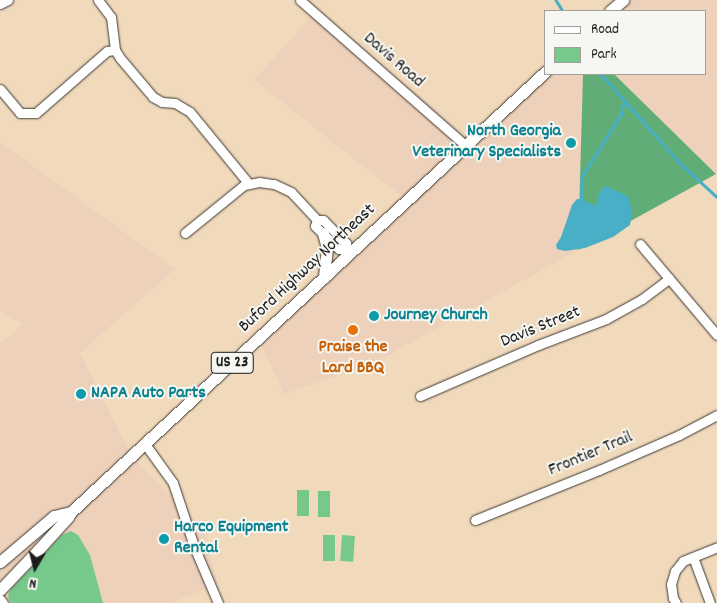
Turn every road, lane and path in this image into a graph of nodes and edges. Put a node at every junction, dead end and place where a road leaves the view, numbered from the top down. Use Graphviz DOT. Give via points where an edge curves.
graph roads {
  1 [pos="8,0"];
  2 [pos="98,0"];
  3 [pos="300,0"];
  4 [pos="623,0"];
  5 [pos="0,4"];
  6 [pos="611,10"];
  7 [pos="115,50"];
  8 [pos="544,73"];
  9 [pos="0,89"];
  10 [pos="466,146"];
  11 [pos="249,184"];
  12 [pos="317,220"];
  13 [pos="185,233"];
  14 [pos="323,233"];
  15 [pos="640,244"];
  16 [pos="347,252"];
  17 [pos="324,278"];
  18 [pos="668,279"];
  19 [pos="717,335"];
  20 [pos="420,396"];
  21 [pos="717,415"];
  22 [pos="146,444"];
  23 [pos="70,512"];
  24 [pos="475,520"];
  25 [pos="717,547"];
  26 [pos="693,557"];
  27 [pos="0,562"];
  28 [pos="0,590"];
  29 [pos="0,599"];
  30 [pos="3,603"];
  31 [pos="218,603"];
  32 [pos="676,603"];
  33 [pos="710,603"];
  1 -- 5 [label="street"];
  2 -- 7 [label="street" via="111,17"];
  3 -- 10 [label="street, Davis Road"];
  4 -- 6 [label="main road"];
  7 -- 9 [label="street" via="107,51 36,113 20,113"];
  7 -- 11 [label="street" via="153,97 175,103 190,112"];
  8 -- 10 [label="main road, Buford Highway Northeast / US 23"];
  10 -- 16 [label="main road, Buford Highway Northeast / US 23"];
  11 -- 12 [label="street" via="274,184 291,192"];
  11 -- 13 [label="street"];
  12 -- 14 [label="street" via="315,226"];
  12 -- 16 [label="street" via="324,220 346,243"];
  14 -- 16 [label="street" via="339,249"];
  14 -- 17 [label="main road" via="328,253"];
  15 -- 18 [label="street"];
  16 -- 17 [label="main road, Buford Highway Northeast / US 23"];
  17 -- 22 [label="main road, Buford Highway Northeast / US 23"];
  18 -- 19 [label="street"];
  18 -- 20 [label="street, Davis Street" via="642,299 606,318"];
  21 -- 24 [label="street, Frontier Trail" via="599,470"];
  22 -- 23 [label="main road, Buford Highway Northeast / US 23"];
  22 -- 31 [label="street" via="173,483 195,549"];
  23 -- 27 [label="main road, US 23" via="54,516"];
  23 -- 28 [label="main road, US 23" via="68,518"];
  25 -- 26 [label="street"];
  26 -- 32 [label="street" via="683,561 675,571 671,584"];
  26 -- 33 [label="street"];
  29 -- 30 [label="street"];
}
